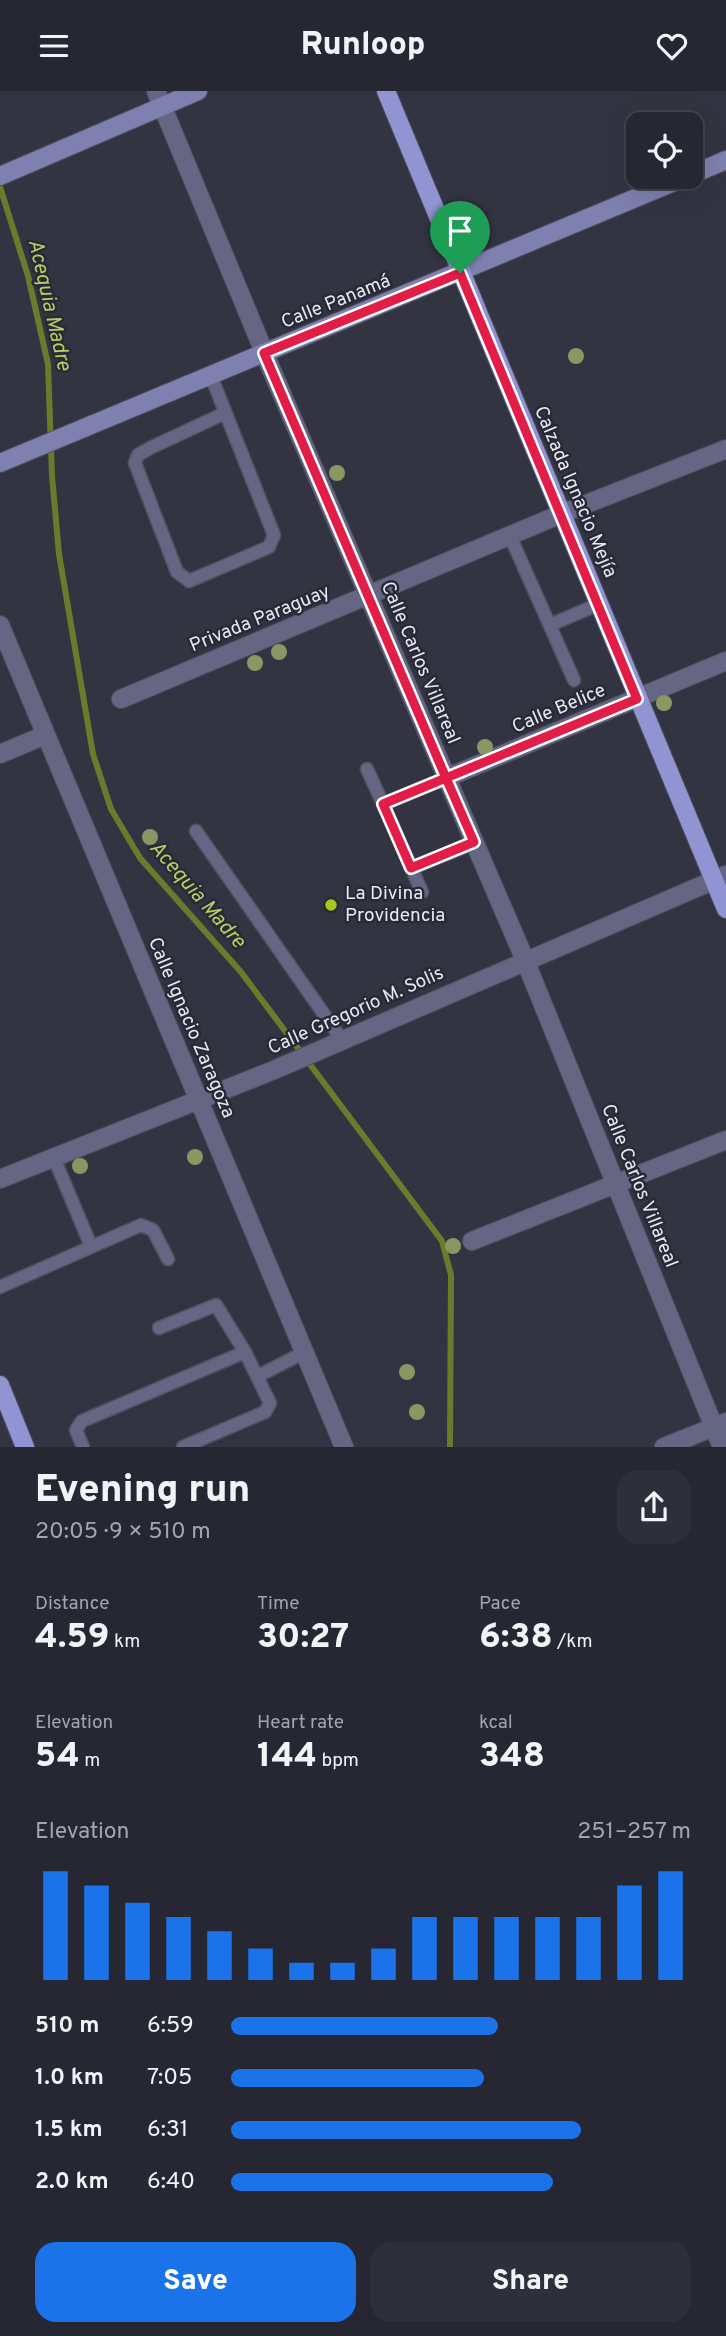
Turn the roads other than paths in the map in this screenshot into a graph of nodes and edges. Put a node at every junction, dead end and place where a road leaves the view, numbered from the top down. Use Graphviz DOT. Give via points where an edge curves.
graph roads {
  1 [pos="198,91"];
  2 [pos="386,91"];
  3 [pos="159,99"];
  4 [pos="726,160"];
  5 [pos="703,170"];
  6 [pos="5,174"];
  7 [pos="658,189"];
  8 [pos="460,273"];
  9 [pos="264,353"];
  10 [pos="211,376"];
  11 [pos="225,413"];
  12 [pos="726,449"];
  13 [pos="0,463"];
  14 [pos="561,514"];
  15 [pos="510,536"];
  16 [pos="369,597"];
  17 [pos="598,604"];
  18 [pos="0,625"];
  19 [pos="550,625"];
  20 [pos="726,661"];
  21 [pos="574,680"];
  22 [pos="121,699"];
  23 [pos="637,699"];
  24 [pos="45,735"];
  25 [pos="0,754"];
  26 [pos="367,769"];
  27 [pos="446,778"];
  28 [pos="383,804"];
  29 [pos="196,831"];
  30 [pos="474,842"];
  31 [pos="411,868"];
  32 [pos="720,878"];
  33 [pos="422,892"];
  34 [pos="726,909"];
  35 [pos="524,960"];
  36 [pos="342,1040"];
  37 [pos="198,1100"];
  38 [pos="726,1140"];
  39 [pos="54,1158"];
  40 [pos="0,1179"];
  41 [pos="616,1185"];
  42 [pos="472,1241"];
  43 [pos="91,1246"];
  44 [pos="167,1259"];
  45 [pos="0,1287"];
  46 [pos="159,1328"];
  47 [pos="245,1352"];
  48 [pos="303,1353"];
  49 [pos="257,1376"];
  50 [pos="0,1385"];
  51 [pos="719,1424"];
  52 [pos="25,1447"];
  53 [pos="83,1447"];
  54 [pos="183,1447"];
  55 [pos="344,1447"];
  56 [pos="664,1447"];
  57 [pos="722,1447"];
  1 -- 3 [label="street"];
  2 -- 8 [label="main road, Calzada Ignacio Mejía"];
  3 -- 6 [label="street"];
  3 -- 9 [label="street, Calle Carlos Villareal"];
  4 -- 5 [label="street"];
  7 -- 8 [label="street, Calle Panamá"];
  8 -- 9 [label="street, Calle Panamá"];
  8 -- 14 [label="main road, Calzada Ignacio Mejía"];
  9 -- 10 [label="street, Calle Panamá"];
  9 -- 16 [label="street, Calle Carlos Villareal"];
  10 -- 11 [label="lane"];
  10 -- 13 [label="street, Calle Panamá"];
  11 -- 11 [label="lane" via="272,524 273,541 269,547 189,580 177,572 135,463 138,455 150,448"];
  12 -- 14 [label="street, Privada Paraguay"];
  14 -- 15 [label="street, Privada Paraguay"];
  14 -- 17 [label="main road, Calzada Ignacio Mejía"];
  15 -- 16 [label="street, Privada Paraguay"];
  15 -- 19 [label="lane"];
  16 -- 22 [label="street, Privada Paraguay"];
  16 -- 27 [label="street, Calle Carlos Villareal"];
  17 -- 19 [label="lane"];
  17 -- 23 [label="main road, Calzada Ignacio Mejía"];
  18 -- 24 [label="street, Calle Ignacio Zaragoza"];
  19 -- 21 [label="lane"];
  20 -- 23 [label="street, Calle Belice"];
  23 -- 27 [label="street, Calle Belice"];
  23 -- 32 [label="main road, Calzada Ignacio Mejía"];
  24 -- 25 [label="street"];
  24 -- 37 [label="street, Calle Ignacio Zaragoza"];
  26 -- 28 [label="lane"];
  27 -- 28 [label="lane"];
  27 -- 30 [label="street, Calle Carlos Villareal"];
  28 -- 31 [label="lane"];
  29 -- 36 [label="lane"];
  30 -- 31 [label="lane"];
  30 -- 35 [label="street, Calle Carlos Villareal"];
  31 -- 33 [label="lane"];
  32 -- 34 [label="main road, Calzada Ignacio Mejía"];
  32 -- 35 [label="street, Calle Gregorio M. Solis"];
  35 -- 36 [label="street, Calle Gregorio M. Solis"];
  35 -- 41 [label="street, Calle Carlos Villareal"];
  36 -- 37 [label="street, Calle Gregorio M. Solis"];
  37 -- 39 [label="street, Calle Gregorio M. Solis"];
  37 -- 48 [label="street, Calle Ignacio Zaragoza"];
  38 -- 41 [label="street"];
  39 -- 40 [label="street, Calle Gregorio M. Solis"];
  39 -- 43 [label="lane"];
  41 -- 42 [label="street"];
  41 -- 51 [label="street, Calle Carlos Villareal"];
  43 -- 44 [label="lane" via="146,1225"];
  43 -- 45 [label="lane"];
  46 -- 47 [label="lane" via="216,1305"];
  47 -- 49 [label="lane"];
  47 -- 53 [label="lane" via="82,1421 76,1430"];
  48 -- 49 [label="lane"];
  48 -- 55 [label="street, Calle Ignacio Zaragoza"];
  49 -- 54 [label="lane" via="269,1409"];
  50 -- 52 [label="main road"];
  51 -- 56 [label="street"];
  51 -- 57 [label="street, Calle Carlos Villareal"];
}
